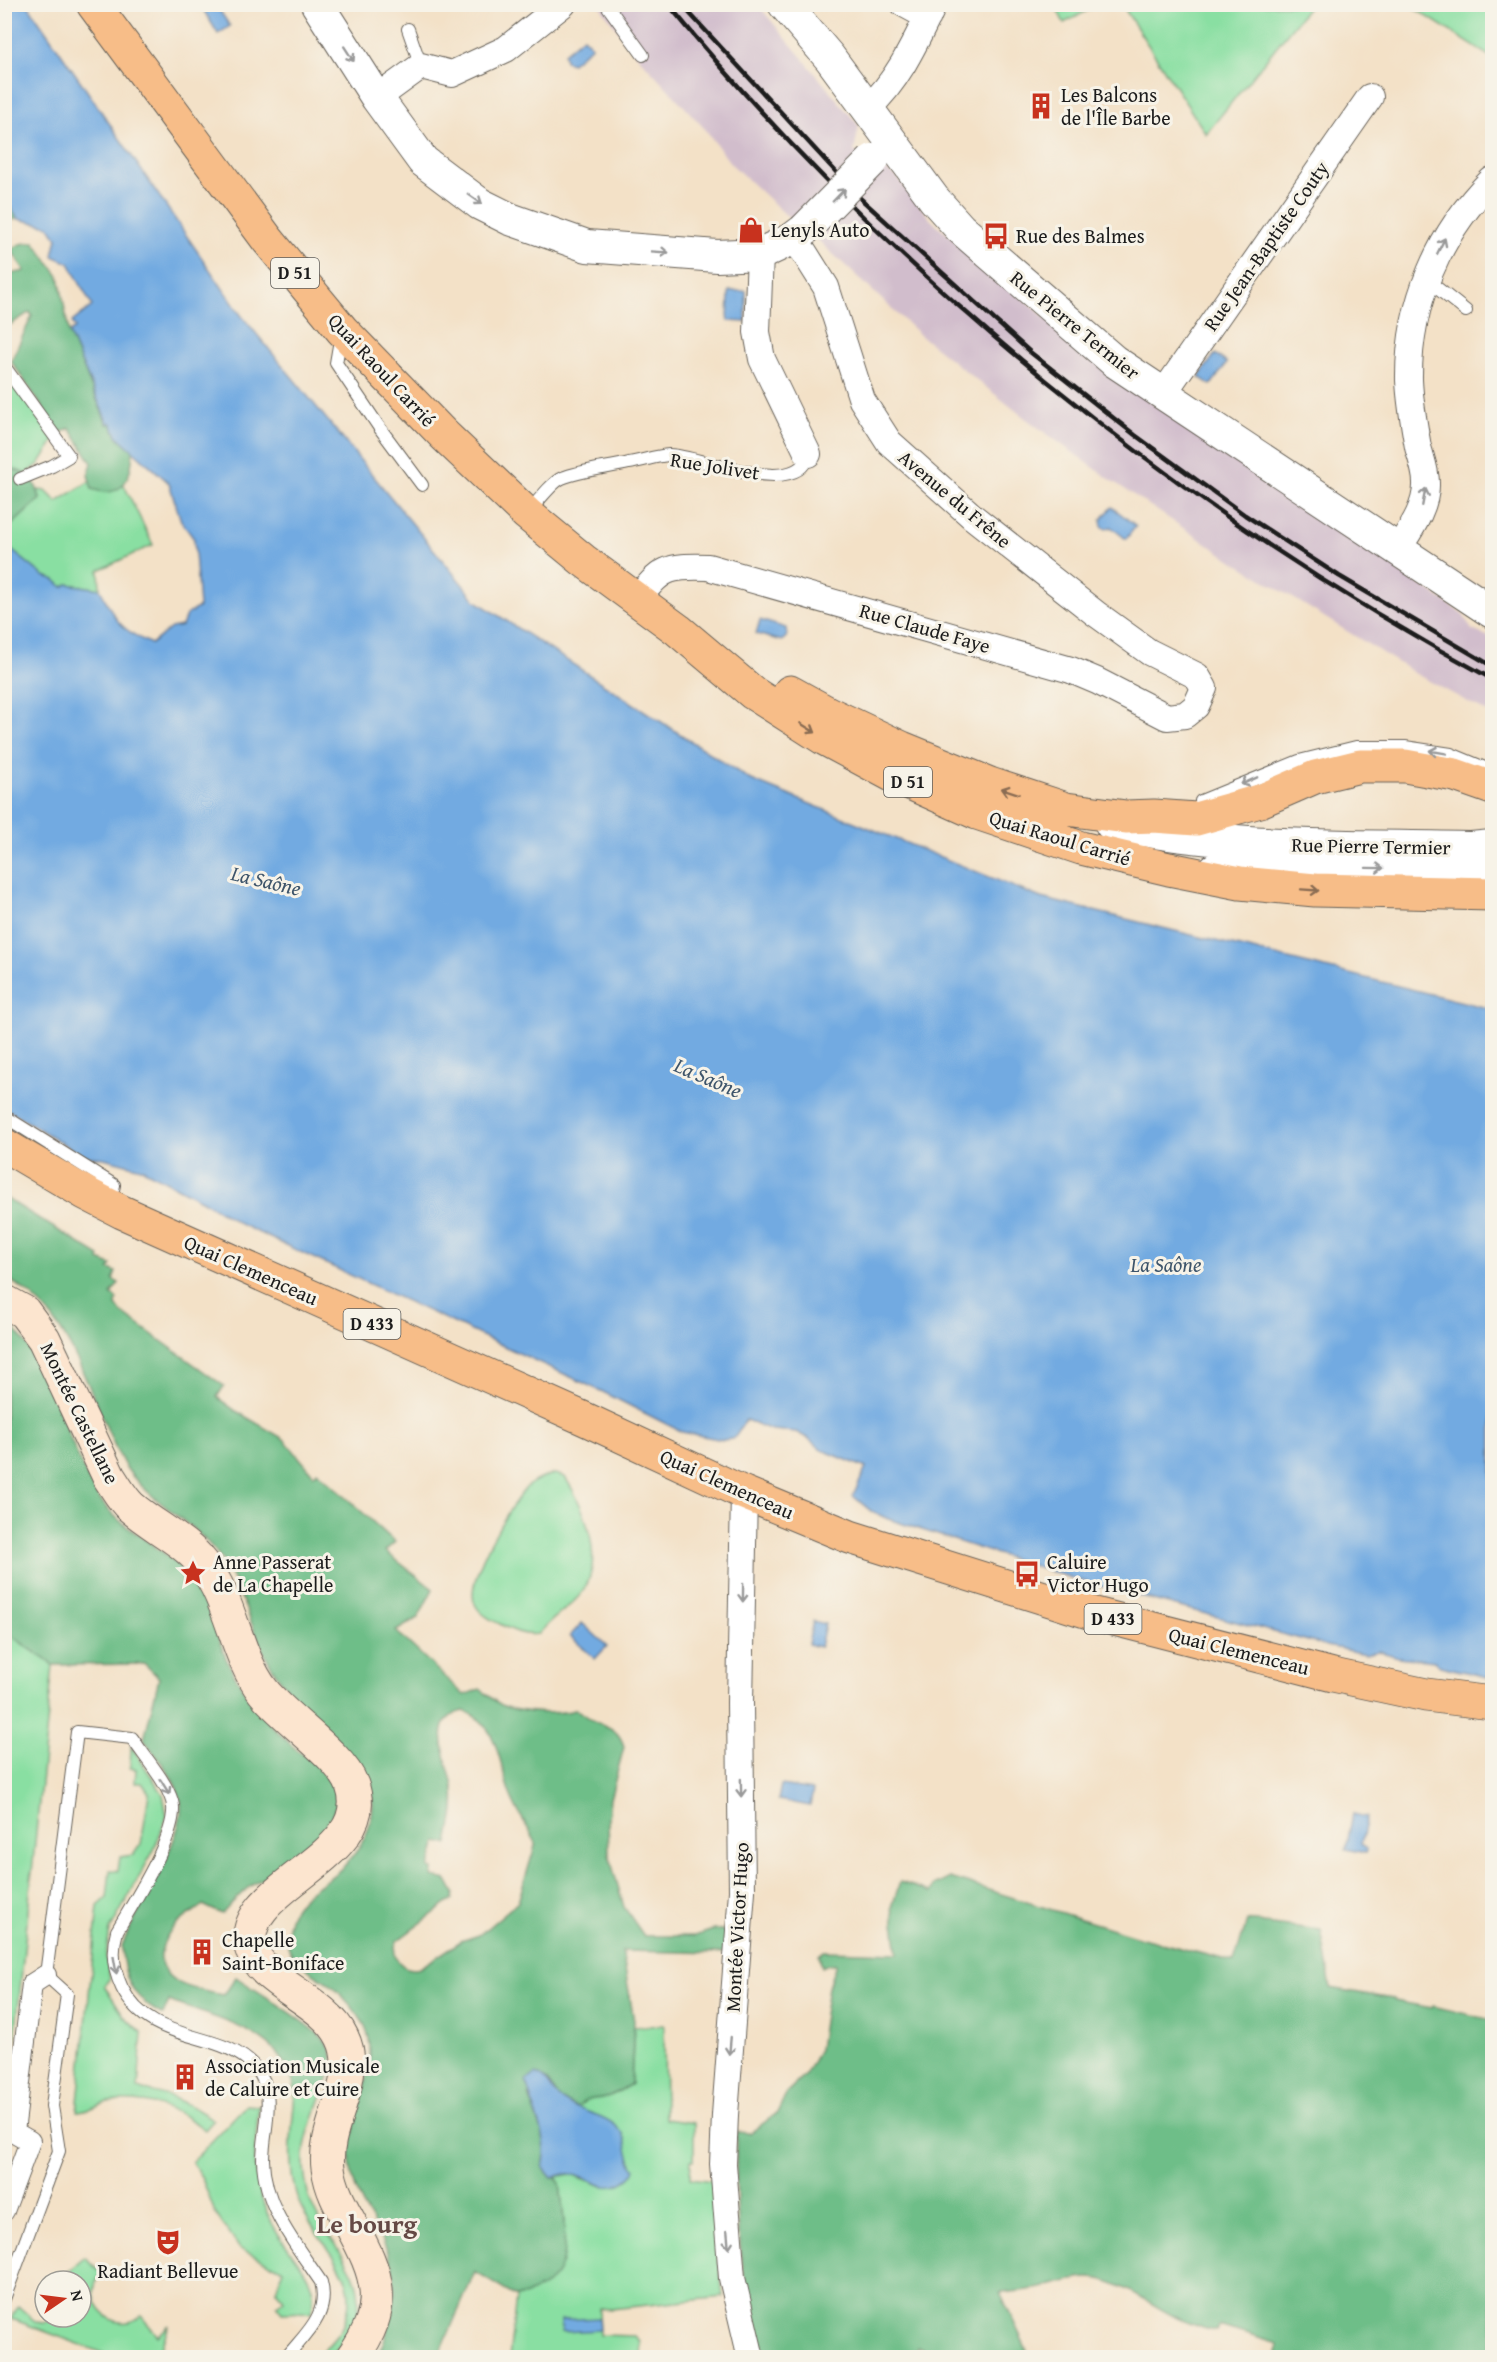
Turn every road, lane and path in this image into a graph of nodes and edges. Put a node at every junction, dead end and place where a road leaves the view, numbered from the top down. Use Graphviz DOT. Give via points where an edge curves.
graph roads {
  1 [pos="93,4"];
  2 [pos="317,4"];
  3 [pos="563,4"];
  4 [pos="606,4"];
  5 [pos="784,4"];
  6 [pos="904,4"];
  7 [pos="931,11"];
  8 [pos="408,29"];
  9 [pos="643,55"];
  10 [pos="421,66"];
  11 [pos="1370,97"];
  12 [pos="377,98"];
  13 [pos="868,108"];
  14 [pos="882,151"];
  15 [pos="1492,180"];
  16 [pos="798,234"];
  17 [pos="760,254"];
  18 [pos="1426,279"];
  19 [pos="1466,311"];
  20 [pos="342,330"];
  21 [pos="4,366"];
  22 [pos="1163,394"];
  23 [pos="808,454"];
  24 [pos="20,479"];
  25 [pos="422,485"];
  26 [pos="527,514"];
  27 [pos="1398,549"];
  28 [pos="636,601"];
  29 [pos="1492,612"];
  30 [pos="678,630"];
  31 [pos="1204,688"];
  32 [pos="1492,771"];
  33 [pos="1492,788"];
  34 [pos="1260,801"];
  35 [pos="1066,809"];
  36 [pos="1154,816"];
  37 [pos="1249,843"];
  38 [pos="1492,846"];
  39 [pos="1320,867"];
  40 [pos="1169,869"];
  41 [pos="1492,869"];
  42 [pos="1492,894"];
  43 [pos="4,1116"];
  44 [pos="4,1145"];
  45 [pos="110,1206"];
  46 [pos="4,1301"];
  47 [pos="744,1493"];
  48 [pos="1492,1703"];
  49 [pos="46,1974"];
  50 [pos="4,2211"];
  51 [pos="4,2299"];
  52 [pos="286,2358"];
  53 [pos="352,2358"];
  54 [pos="751,2358"];
  1 -- 20 [label="main road, Quai Raoul Carrié / D 51" via="267,239"];
  2 -- 12 [label="street, one-way"];
  3 -- 10 [label="street" via="506,49 452,74"];
  4 -- 9 [label="lane"];
  5 -- 13 [label="street, Rue Pierre Termier"];
  6 -- 7 [label="street"];
  7 -- 13 [label="street" via="900,69"];
  8 -- 10 [label="lane"];
  10 -- 12 [label="street"];
  11 -- 22 [label="street, Rue Jean-Baptiste Couty"];
  12 -- 17 [label="street, one-way" via="423,161 480,204 510,219 586,246 717,256"];
  13 -- 14 [label="street, Rue Pierre Termier"];
  16 -- 14 [label="street, one-way, bridge"];
  14 -- 22 [label="street, Rue Pierre Termier" via="960,228 1114,361"];
  18 -- 15 [label="street, one-way" via="1445,238"];
  16 -- 17 [label="street"];
  16 -- 31 [label="street, Avenue du Frêne" via="804,252 826,287 862,400 889,442 973,517 1095,613 1149,652 1197,676"];
  17 -- 23 [label="street, Rue Jolivet" via="757,332 762,359"];
  18 -- 19 [label="lane"];
  27 -- 18 [label="street, one-way" via="1422,507 1426,483 1413,424 1409,380 1411,338"];
  20 -- 25 [label="lane" via="336,363"];
  20 -- 26 [label="main road, Quai Raoul Carrié / D 51"];
  21 -- 24 [label="lane" via="69,456"];
  22 -- 27 [label="street, Rue Pierre Termier"];
  23 -- 26 [label="lane, Rue Jolivet" via="800,468 778,475 732,471 669,455 602,469 560,478"];
  26 -- 28 [label="main road, Quai Raoul Carrié / D 51"];
  27 -- 29 [label="street, Rue Pierre Termier"];
  28 -- 30 [label="main road, Quai Raoul Carrié / D 51"];
  28 -- 31 [label="street, Rue Claude Faye" via="660,573 681,567 708,567 1071,670 1167,717 1185,715 1196,706"];
  35 -- 30 [label="main road, Quai Raoul Carrié / D 51, one-way" via="990,784 902,748 828,713"];
  30 -- 40 [label="main road, Quai Raoul Carrié / D 51, one-way" via="753,693 825,739 892,775 987,816 1081,848"];
  32 -- 36 [label="lane, Quai Raoul Carrié, one-way" via="1451,754 1405,747 1356,747 1299,761"];
  33 -- 34 [label="main road, Quai Raoul Carrié / D 51" via="1455,775 1405,766 1360,766 1315,777"];
  34 -- 36 [label="main road, Quai Raoul Carrié / D 51" via="1196,819"];
  34 -- 37 [label="street" via="1248,820"];
  35 -- 36 [label="main road, Quai Raoul Carrié / D 51" via="1126,817"];
  35 -- 37 [label="street, Rue Pierre Termier" via="1154,833"];
  37 -- 38 [label="street, Rue Pierre Termier"];
  37 -- 39 [label="street, Rue Pierre Termier" via="1266,860"];
  39 -- 40 [label="street, Rue Pierre Termier"];
  39 -- 41 [label="street, Rue Pierre Termier, one-way"];
  40 -- 42 [label="main road, Quai Raoul Carrié / D 51, one-way" via="1240,883 1315,890"];
  43 -- 45 [label="lane" via="114,1185"];
  44 -- 45 [label="main road, Quai Clemenceau / D 433"];
  45 -- 47 [label="main road, Quai Clemenceau / D 433"];
  46 -- 53 [label="main road, Montée Castellane" via="24,1312 44,1339 119,1493 204,1565 221,1595 256,1680 275,1704 342,1768 351,1783 354,1815 348,1830 268,1902 253,1921 250,1933 251,1946 261,1967 336,2026 349,2056 327,2163 330,2182 366,2252 376,2287 372,2325"];
  47 -- 48 [label="main road, Quai Clemenceau / D 433" via="850,1537 1095,1614 1333,1675 1426,1695"];
  47 -- 54 [label="street, Montée Victor Hugo, one-way" via="742,1891 723,2164 732,2278"];
  49 -- 50 [label="street" via="32,1984 14,2132 30,2141"];
  49 -- 51 [label="lane" via="67,1994 52,2106 59,2151"];
  49 -- 52 [label="lane, one-way" via="77,1732 132,1738 168,1791 174,1814 160,1853 117,1931 115,1970 126,1996 146,2018 236,2052 249,2060 267,2085 263,2156 267,2186 282,2222 321,2282 324,2293 319,2318"];
}
